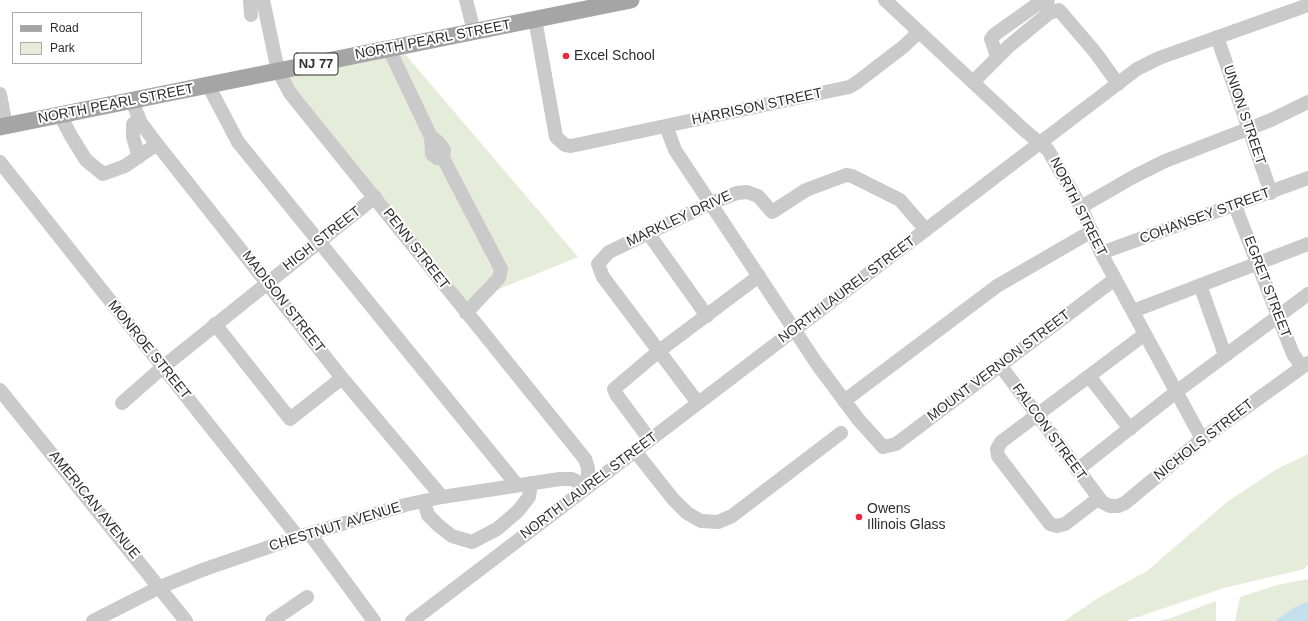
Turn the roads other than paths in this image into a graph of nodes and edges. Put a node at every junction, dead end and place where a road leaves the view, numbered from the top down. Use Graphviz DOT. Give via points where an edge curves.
graph roads {
  1 [pos="250,0"];
  2 [pos="263,0"];
  3 [pos="466,0"];
  4 [pos="632,0"];
  5 [pos="884,0"];
  6 [pos="1051,3"];
  7 [pos="1308,5"];
  8 [pos="251,15"];
  9 [pos="534,20"];
  10 [pos="474,31"];
  11 [pos="919,32"];
  12 [pos="1217,37"];
  13 [pos="390,49"];
  14 [pos="278,71"];
  15 [pos="973,82"];
  16 [pos="1118,84"];
  17 [pos="208,85"];
  18 [pos="0,94"];
  19 [pos="132,101"];
  20 [pos="1308,102"];
  21 [pos="60,115"];
  22 [pos="139,119"];
  23 [pos="666,126"];
  24 [pos="3,127"];
  25 [pos="1248,128"];
  26 [pos="1040,143"];
  27 [pos="157,144"];
  28 [pos="139,157"];
  29 [pos="0,162"];
  30 [pos="1308,178"];
  31 [pos="1271,192"];
  32 [pos="375,197"];
  33 [pos="710,203"];
  34 [pos="1235,206"];
  35 [pos="1081,207"];
  36 [pos="926,230"];
  37 [pos="1092,231"];
  38 [pos="648,233"];
  39 [pos="318,243"];
  40 [pos="1308,244"];
  41 [pos="1101,253"];
  42 [pos="1257,264"];
  43 [pos="759,276"];
  44 [pos="1115,279"];
  45 [pos="268,282"];
  46 [pos="1200,285"];
  47 [pos="1308,294"];
  48 [pos="1133,310"];
  49 [pos="466,313"];
  50 [pos="707,316"];
  51 [pos="1278,316"];
  52 [pos="215,324"];
  53 [pos="795,331"];
  54 [pos="1145,334"];
  55 [pos="659,351"];
  56 [pos="1225,355"];
  57 [pos="1000,365"];
  58 [pos="1305,365"];
  59 [pos="163,367"];
  60 [pos="1090,376"];
  61 [pos="342,378"];
  62 [pos="0,390"];
  63 [pos="1176,392"];
  64 [pos="844,401"];
  65 [pos="122,403"];
  66 [pos="698,403"];
  67 [pos="1037,415"];
  68 [pos="1130,429"];
  69 [pos="842,433"];
  70 [pos="1202,439"];
  71 [pos="650,440"];
  72 [pos="635,451"];
  73 [pos="1077,470"];
  74 [pos="531,483"];
  75 [pos="517,485"];
  76 [pos="588,487"];
  77 [pos="442,497"];
  78 [pos="1099,498"];
  79 [pos="424,501"];
  80 [pos="304,536"];
  81 [pos="160,587"];
  82 [pos="307,597"];
  83 [pos="93,621"];
  84 [pos="186,621"];
  85 [pos="272,621"];
  86 [pos="374,621"];
  87 [pos="412,621"];
  1 -- 8 [label="street"];
  2 -- 14 [label="street, PENN STREET"];
  3 -- 10 [label="street"];
  4 -- 9 [label="main road, NORTH PEARL STREET / NJ 77"];
  5 -- 11 [label="street, NORTH STREET"];
  6 -- 15 [label="street"];
  6 -- 16 [label="street" via="1095,52"];
  7 -- 12 [label="street, NORTH LAUREL STREET"];
  9 -- 10 [label="main road, NORTH PEARL STREET / NJ 77"];
  9 -- 23 [label="street, HARRISON STREET" via="556,137 565,145"];
  10 -- 13 [label="main road, NORTH PEARL STREET / NJ 77"];
  11 -- 15 [label="street, NORTH STREET"];
  11 -- 23 [label="street, HARRISON STREET" via="904,47 848,87"];
  12 -- 16 [label="street, NORTH LAUREL STREET" via="1146,63"];
  12 -- 25 [label="street, UNION STREET"];
  13 -- 14 [label="main road, NORTH PEARL STREET / NJ 77"];
  13 -- 49 [label="street" via="431,137 432,154 437,158 444,158 501,269 499,278"];
  14 -- 17 [label="main road, NORTH PEARL STREET / NJ 77"];
  14 -- 32 [label="street, PENN STREET" via="290,93"];
  15 -- 26 [label="street, NORTH STREET"];
  16 -- 26 [label="street, NORTH LAUREL STREET"];
  17 -- 19 [label="main road, NORTH PEARL STREET / NJ 77"];
  17 -- 39 [label="street" via="238,142"];
  18 -- 24 [label="street"];
  19 -- 21 [label="main road, NORTH PEARL STREET / NJ 77"];
  19 -- 22 [label="street, MADISON STREET"];
  20 -- 25 [label="street"];
  21 -- 24 [label="main road, NORTH PEARL STREET / NJ 77"];
  21 -- 28 [label="street" via="86,160 103,174 125,166"];
  22 -- 27 [label="street, MADISON STREET"];
  22 -- 28 [label="street" via="133,124 133,137"];
  23 -- 33 [label="street" via="675,150"];
  25 -- 31 [label="street, UNION STREET"];
  25 -- 35 [label="street" via="1165,161"];
  26 -- 35 [label="street, NORTH STREET" via="1059,166"];
  26 -- 36 [label="street, NORTH LAUREL STREET"];
  27 -- 28 [label="street"];
  27 -- 45 [label="street, MADISON STREET"];
  29 -- 59 [label="street, MONROE STREET"];
  30 -- 31 [label="street, COHANSEY STREET"];
  31 -- 34 [label="street, COHANSEY STREET"];
  32 -- 39 [label="street, HIGH STREET"];
  32 -- 49 [label="street, PENN STREET"];
  33 -- 36 [label="street, MARKLEY DRIVE" via="747,192 758,196 772,212 806,190 846,174 900,200"];
  33 -- 38 [label="street, MARKLEY DRIVE"];
  33 -- 43 [label="street"];
  34 -- 41 [label="street, COHANSEY STREET"];
  34 -- 42 [label="street, EGRET STREET"];
  35 -- 37 [label="street, NORTH STREET"];
  36 -- 53 [label="street, NORTH LAUREL STREET"];
  37 -- 41 [label="street, NORTH STREET"];
  37 -- 64 [label="street" via="997,286"];
  38 -- 50 [label="street"];
  38 -- 55 [label="street, MARKLEY DRIVE" via="609,252 598,264 603,277"];
  39 -- 45 [label="street, HIGH STREET"];
  39 -- 75 [label="street"];
  40 -- 42 [label="street"];
  41 -- 44 [label="street, NORTH STREET"];
  42 -- 46 [label="street"];
  42 -- 51 [label="street, EGRET STREET"];
  43 -- 50 [label="street"];
  43 -- 53 [label="street"];
  44 -- 48 [label="street, NORTH STREET"];
  44 -- 57 [label="street, MOUNT VERNON STREET"];
  45 -- 52 [label="street, HIGH STREET"];
  45 -- 61 [label="street, MADISON STREET"];
  46 -- 48 [label="street"];
  46 -- 56 [label="street"];
  47 -- 51 [label="street"];
  48 -- 54 [label="street, NORTH STREET"];
  49 -- 76 [label="street, PENN STREET" via="585,459 588,468"];
  50 -- 55 [label="street"];
  51 -- 56 [label="street"];
  51 -- 58 [label="street, EGRET STREET" via="1293,354"];
  52 -- 59 [label="street, HIGH STREET"];
  52 -- 61 [label="street" via="290,419"];
  53 -- 64 [label="street"];
  53 -- 66 [label="street, NORTH LAUREL STREET"];
  54 -- 60 [label="street"];
  54 -- 63 [label="street, NORTH STREET"];
  55 -- 66 [label="street, MARKLEY DRIVE"];
  55 -- 71 [label="street" via="614,389"];
  56 -- 63 [label="street"];
  57 -- 64 [label="street, MOUNT VERNON STREET" via="896,444 881,446"];
  57 -- 67 [label="street, FALCON STREET"];
  58 -- 70 [label="street, NICHOLS STREET"];
  59 -- 65 [label="street, HIGH STREET"];
  59 -- 80 [label="street, MONROE STREET"];
  60 -- 67 [label="street"];
  60 -- 68 [label="street"];
  61 -- 77 [label="street, MADISON STREET"];
  62 -- 81 [label="street, AMERICAN AVENUE"];
  63 -- 68 [label="street"];
  63 -- 70 [label="street, NORTH STREET"];
  66 -- 71 [label="street, NORTH LAUREL STREET"];
  67 -- 73 [label="street, FALCON STREET"];
  67 -- 78 [label="street" via="1002,442 997,449 998,456 1050,524 1065,524"];
  68 -- 73 [label="street"];
  69 -- 72 [label="street" via="732,516 718,522 701,522 687,513"];
  70 -- 78 [label="street, NICHOLS STREET" via="1125,503 1110,506"];
  71 -- 72 [label="street, NORTH LAUREL STREET"];
  72 -- 76 [label="street, NORTH LAUREL STREET"];
  73 -- 78 [label="street, FALCON STREET"];
  74 -- 75 [label="street, CHESTNUT AVENUE"];
  74 -- 76 [label="street, CHESTNUT AVENUE" via="572,478"];
  74 -- 79 [label="street" via="529,497 518,511 497,529 472,542 452,536 439,526 428,515"];
  75 -- 77 [label="street, CHESTNUT AVENUE"];
  76 -- 87 [label="street, NORTH LAUREL STREET"];
  77 -- 79 [label="street, CHESTNUT AVENUE"];
  79 -- 80 [label="street, CHESTNUT AVENUE"];
  80 -- 81 [label="street, CHESTNUT AVENUE"];
  80 -- 86 [label="street, MONROE STREET"];
  81 -- 83 [label="street, CHESTNUT AVENUE"];
  81 -- 84 [label="street, AMERICAN AVENUE"];
  82 -- 85 [label="street"];
}
